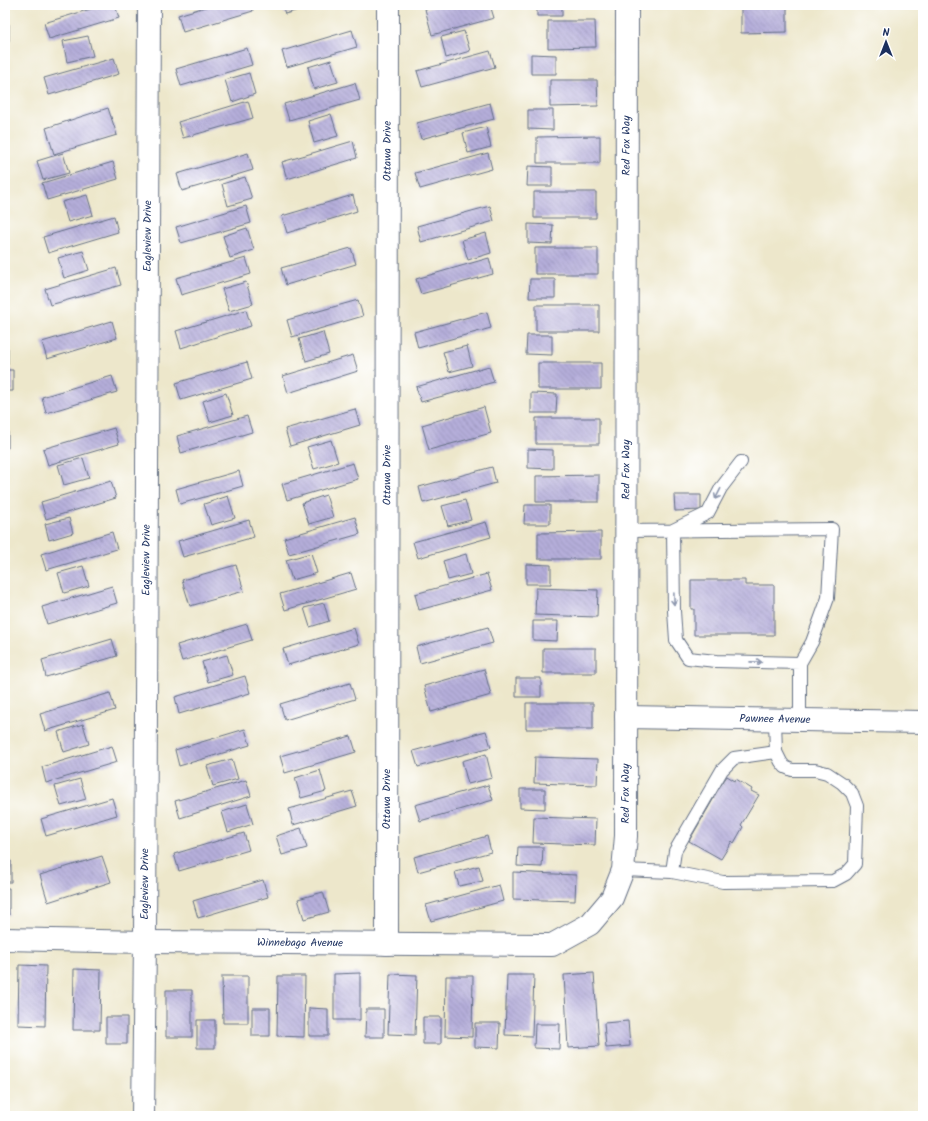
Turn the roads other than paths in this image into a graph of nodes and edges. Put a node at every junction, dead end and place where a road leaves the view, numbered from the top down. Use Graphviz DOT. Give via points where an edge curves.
graph roads {
  1 [pos="149,5"];
  2 [pos="388,5"];
  3 [pos="626,5"];
  4 [pos="741,462"];
  5 [pos="673,530"];
  6 [pos="626,531"];
  7 [pos="800,663"];
  8 [pos="626,717"];
  9 [pos="775,720"];
  10 [pos="800,720"];
  11 [pos="923,722"];
  12 [pos="776,752"];
  13 [pos="623,870"];
  14 [pos="672,872"];
  15 [pos="590,924"];
  16 [pos="5,939"];
  17 [pos="145,942"];
  18 [pos="387,944"];
  19 [pos="143,1114"];
  1 -- 17 [label="street, Eagleview Drive"];
  2 -- 18 [label="street, Ottawa Drive"];
  3 -- 6 [label="street, Red Fox Way"];
  4 -- 5 [label="lane, one-way" via="721,488 708,514"];
  5 -- 6 [label="lane"];
  5 -- 7 [label="lane, one-way" via="676,640 688,658 716,662"];
  5 -- 7 [label="lane" via="832,529 828,598 812,642"];
  6 -- 8 [label="street, Red Fox Way"];
  7 -- 10 [label="lane"];
  8 -- 9 [label="street, Pawnee Avenue"];
  8 -- 13 [label="street, Red Fox Way" via="626,836"];
  9 -- 10 [label="street, Pawnee Avenue"];
  9 -- 12 [label="lane"];
  10 -- 11 [label="street, Pawnee Avenue"];
  12 -- 14 [label="lane" via="734,758 722,770 675,851"];
  12 -- 14 [label="lane" via="785,767 827,773 852,793 857,806 855,864 846,874 833,880 723,882"];
  13 -- 14 [label="lane"];
  13 -- 15 [label="street, Red Fox Way" via="612,898"];
  15 -- 18 [label="street, Winnebago Avenue" via="552,945"];
  16 -- 17 [label="street, Winnebago Avenue"];
  17 -- 18 [label="street, Winnebago Avenue"];
  17 -- 19 [label="street, Eagleview Drive"];
}
